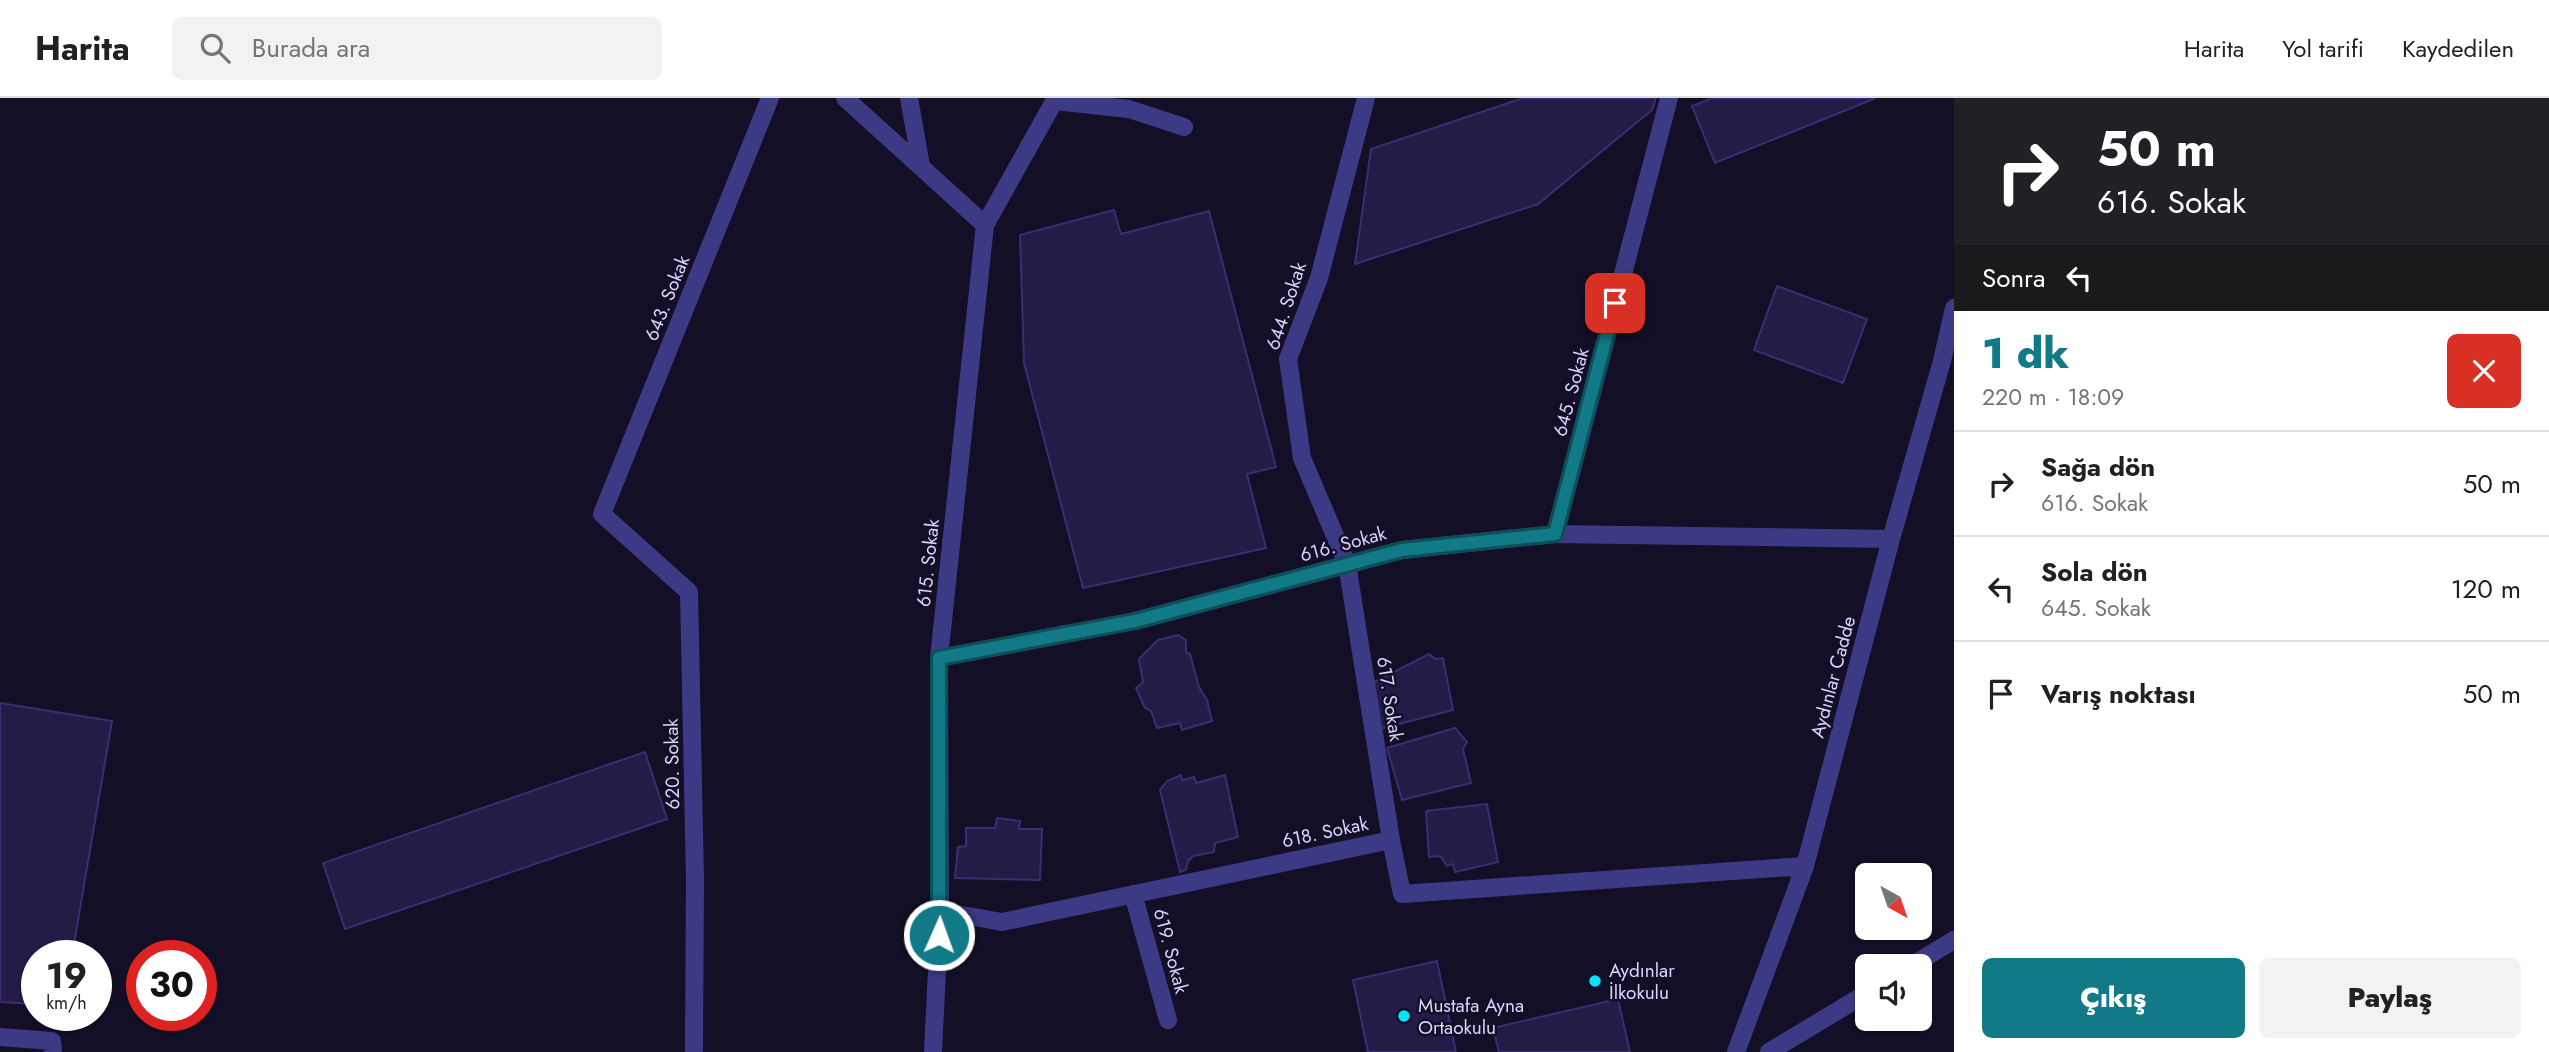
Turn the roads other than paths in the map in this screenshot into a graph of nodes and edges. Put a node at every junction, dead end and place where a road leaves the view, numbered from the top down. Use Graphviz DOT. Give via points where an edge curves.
graph roads {
  1 [pos="770,98"];
  2 [pos="845,98"];
  3 [pos="909,98"];
  4 [pos="1366,98"];
  5 [pos="1669,98"];
  6 [pos="1056,99"];
  7 [pos="1184,127"];
  8 [pos="920,166"];
  9 [pos="985,225"];
  10 [pos="1954,308"];
  11 [pos="1948,362"];
  12 [pos="603,514"];
  13 [pos="1555,534"];
  14 [pos="1891,539"];
  15 [pos="1347,565"];
  16 [pos="939,658"];
  17 [pos="1391,839"];
  18 [pos="1805,866"];
  19 [pos="1133,894"];
  20 [pos="940,911"];
  21 [pos="1954,940"];
  22 [pos="1931,954"];
  23 [pos="1855,1000"];
  24 [pos="1168,1020"];
  25 [pos="0,1037"];
  26 [pos="52,1046"];
  27 [pos="694,1052"];
  28 [pos="933,1052"];
  29 [pos="1736,1052"];
  30 [pos="1769,1052"];
  1 -- 12 [label="street, 643. Sokak"];
  2 -- 8 [label="street"];
  3 -- 8 [label="street"];
  4 -- 15 [label="street, 644. Sokak" via="1319,278 1288,359 1302,458"];
  5 -- 13 [label="street, 645. Sokak"];
  6 -- 7 [label="street" via="1129,109"];
  6 -- 9 [label="street, 615. Sokak"];
  8 -- 9 [label="street"];
  9 -- 16 [label="street, 615. Sokak"];
  10 -- 11 [label="street, Aydınlar Cadde"];
  11 -- 14 [label="street, Aydınlar Cadde"];
  12 -- 27 [label="street, 620. Sokak" via="689,592"];
  13 -- 14 [label="street, 616. Sokak"];
  13 -- 15 [label="street, 616. Sokak" via="1402,550"];
  14 -- 18 [label="street, Aydınlar Cadde"];
  15 -- 16 [label="street, 616. Sokak" via="1135,621"];
  15 -- 17 [label="street, 617. Sokak"];
  16 -- 20 [label="street, 615. Sokak"];
  17 -- 18 [label="street, 618. Sokak" via="1402,894"];
  17 -- 19 [label="street, 618. Sokak"];
  18 -- 29 [label="street, Aydınlar Cadde"];
  19 -- 20 [label="street, 618. Sokak" via="1002,922"];
  19 -- 24 [label="street, 619. Sokak"];
  20 -- 28 [label="street, 615. Sokak"];
  21 -- 22 [label="street"];
  23 -- 30 [label="street"];
  25 -- 26 [label="street"];
}
